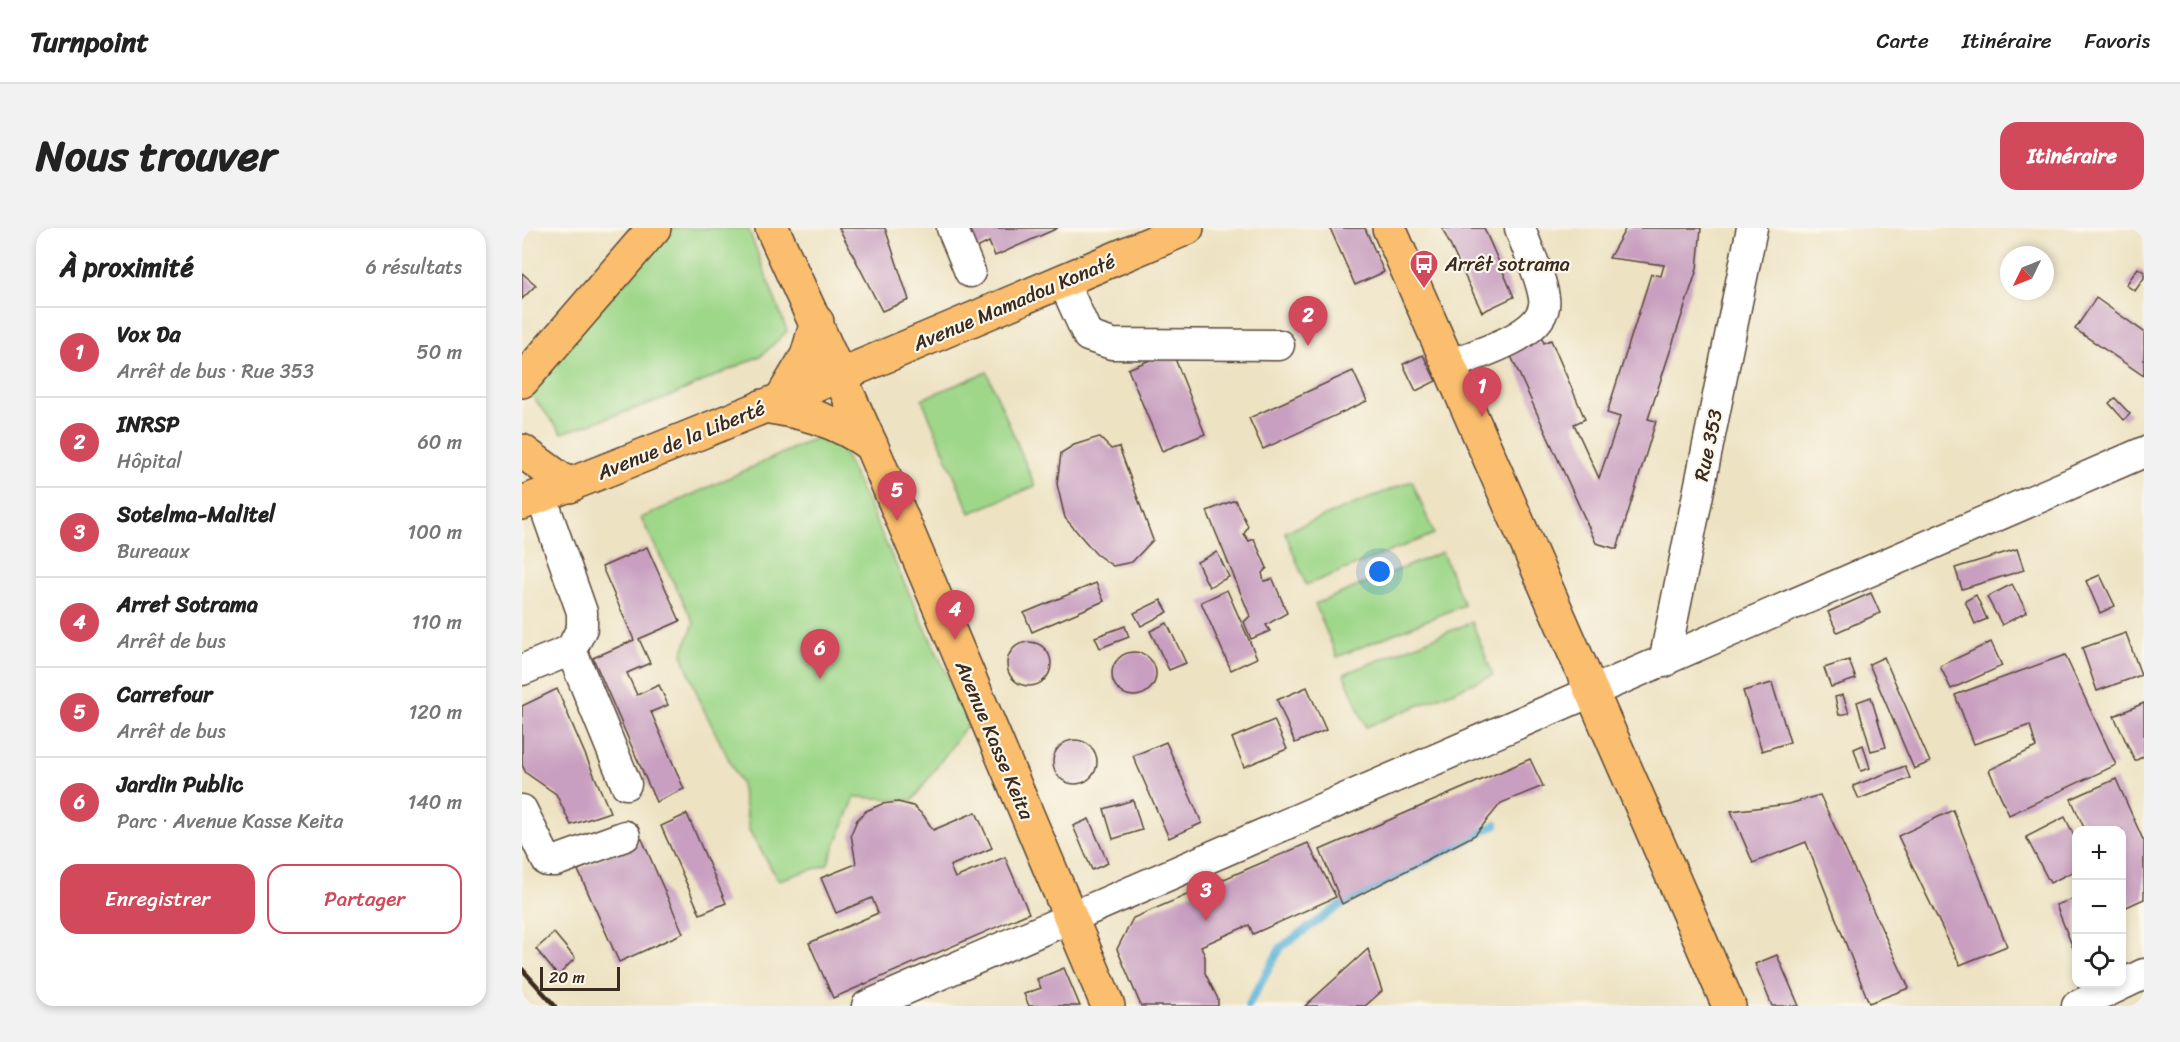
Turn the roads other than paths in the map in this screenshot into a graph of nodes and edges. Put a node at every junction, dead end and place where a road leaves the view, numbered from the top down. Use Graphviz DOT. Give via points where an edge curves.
graph roads {
  1 [pos="654,228"];
  2 [pos="772,228"];
  3 [pos="952,228"];
  4 [pos="1187,228"];
  5 [pos="1389,228"];
  6 [pos="1520,228"];
  7 [pos="1752,228"];
  8 [pos="970,272"];
  9 [pos="1063,281"];
  10 [pos="817,322"];
  11 [pos="1279,345"];
  12 [pos="1449,365"];
  13 [pos="840,375"];
  14 [pos="522,381"];
  15 [pos="773,402"];
  16 [pos="871,445"];
  17 [pos="522,451"];
  18 [pos="2144,452"];
  19 [pos="544,495"];
  20 [pos="571,650"];
  21 [pos="1664,662"];
  22 [pos="522,670"];
  23 [pos="1593,693"];
  24 [pos="626,784"];
  25 [pos="522,810"];
  26 [pos="625,836"];
  27 [pos="1069,916"];
  28 [pos="2144,974"];
  29 [pos="867,1006"];
  30 [pos="1108,1006"];
  31 [pos="1729,1006"];
  32 [pos="2077,1006"];
  1 -- 14 [label="main road"];
  2 -- 10 [label="main road, Avenue Kasse Keita"];
  3 -- 8 [label="street"];
  4 -- 9 [label="main road, Avenue Mamadou Konaté"];
  5 -- 12 [label="main road"];
  6 -- 12 [label="street" via="1545,299 1541,314 1519,336"];
  7 -- 21 [label="street, Rue 353"];
  9 -- 11 [label="street" via="1088,336 1112,344"];
  9 -- 13 [label="main road, Avenue Mamadou Konaté"];
  10 -- 13 [label="main road, Avenue Kasse Keita"];
  10 -- 15 [label="main road" via="807,356"];
  12 -- 23 [label="main road"];
  13 -- 15 [label="main road, Avenue de la Liberté"];
  13 -- 16 [label="main road, Avenue Kasse Keita"];
  15 -- 16 [label="main road" via="835,422"];
  15 -- 19 [label="main road, Avenue de la Liberté"];
  16 -- 27 [label="main road, Avenue Kasse Keita"];
  17 -- 19 [label="main road"];
  18 -- 21 [label="street"];
  19 -- 20 [label="street" via="582,612 582,628"];
  20 -- 22 [label="street"];
  20 -- 24 [label="street"];
  21 -- 23 [label="street"];
  23 -- 27 [label="street"];
  23 -- 31 [label="main road"];
  25 -- 26 [label="street" via="547,861"];
  27 -- 29 [label="street"];
  27 -- 30 [label="main road, Avenue Kasse Keita"];
  28 -- 32 [label="street"];
}
